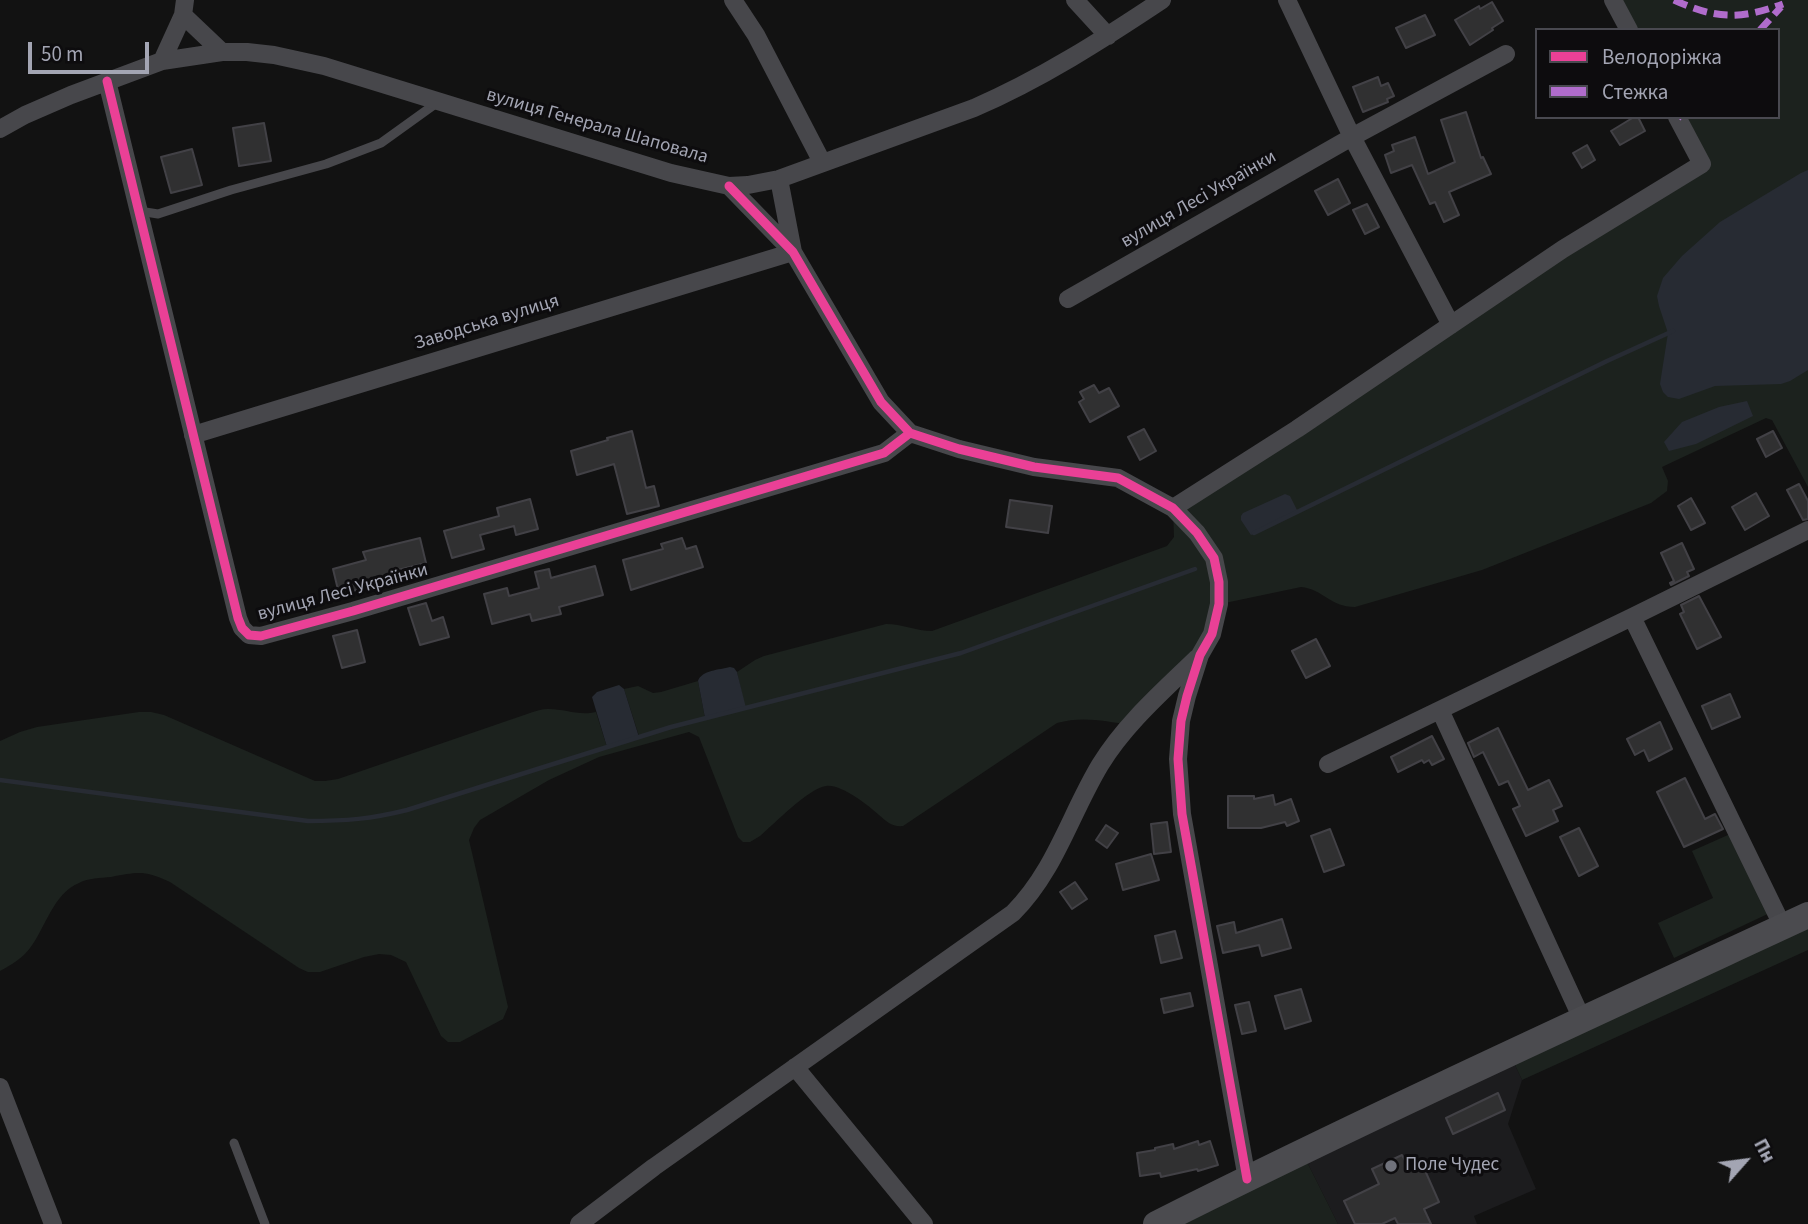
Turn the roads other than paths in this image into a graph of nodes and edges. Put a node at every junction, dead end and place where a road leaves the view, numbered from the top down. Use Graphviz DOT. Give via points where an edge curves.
graph roads {
  1 [pos="733,0"];
  2 [pos="1074,0"];
  3 [pos="1162,0"];
  4 [pos="1287,0"];
  5 [pos="1613,0"];
  6 [pos="184,8"];
  7 [pos="1628,28"];
  8 [pos="1108,36"];
  9 [pos="222,52"];
  10 [pos="1506,54"];
  11 [pos="162,61"];
  12 [pos="107,81"];
  13 [pos="438,102"];
  14 [pos="1678,119"];
  15 [pos="0,129"];
  16 [pos="1352,137"];
  17 [pos="822,162"];
  18 [pos="779,179"];
  19 [pos="729,186"];
  20 [pos="139,211"];
  21 [pos="793,252"];
  22 [pos="1068,299"];
  23 [pos="1451,325"];
  24 [pos="910,433"];
  25 [pos="193,435"];
  26 [pos="1173,508"];
  27 [pos="1808,530"];
  28 [pos="1632,617"];
  29 [pos="1200,655"];
  30 [pos="1440,710"];
  31 [pos="1328,764"];
  32 [pos="1808,915"];
  33 [pos="1783,927"];
  34 [pos="1582,1019"];
  35 [pos="795,1067"];
  36 [pos="0,1087"];
  37 [pos="234,1143"];
  38 [pos="1247,1179"];
  39 [pos="53,1224"];
  40 [pos="265,1224"];
  41 [pos="579,1224"];
  42 [pos="924,1224"];
  43 [pos="1156,1224"];
  1 -- 17 [label="street"];
  2 -- 8 [label="street"];
  3 -- 8 [label="street, вулиця Генерала Шаповала"];
  4 -- 16 [label="street"];
  5 -- 7 [label="street"];
  6 -- 9 [label="street"];
  6 -- 11 [label="street"];
  8 -- 17 [label="street, вулиця Генерала Шаповала" via="995,99"];
  9 -- 11 [label="street, вулиця Генерала Шаповала"];
  9 -- 13 [label="street, вулиця Генерала Шаповала" via="274,55 324,66"];
  10 -- 16 [label="street, вулиця Лесі Українки"];
  11 -- 12 [label="street, вулиця Генерала Шаповала"];
  12 -- 15 [label="street, вулиця Генерала Шаповала"];
  12 -- 20 [label="street, вулиця Лесі Українки"];
  13 -- 19 [label="street, вулиця Генерала Шаповала" via="671,173"];
  13 -- 20 [label="lane" via="381,143 326,164 158,214"];
  14 -- 23 [label="street" via="1702,164 1563,249"];
  16 -- 22 [label="street, вулиця Лесі Українки"];
  16 -- 23 [label="street"];
  17 -- 18 [label="street, вулиця Генерала Шаповала"];
  18 -- 19 [label="street, вулиця Генерала Шаповала"];
  18 -- 21 [label="street"];
  19 -- 21 [label="street"];
  20 -- 25 [label="street, вулиця Лесі Українки"];
  21 -- 24 [label="street" via="881,402"];
  21 -- 25 [label="street, Заводська вулиця"];
  23 -- 26 [label="street"];
  24 -- 25 [label="street, вулиця Лесі Українки" via="884,453 261,636 249,635 238,618"];
  24 -- 26 [label="street" via="1034,467 1118,478"];
  26 -- 29 [label="street" via="1214,558 1219,582 1212,634"];
  27 -- 28 [label="street"];
  28 -- 30 [label="street"];
  28 -- 33 [label="street"];
  29 -- 35 [label="street" via="1114,745 1046,872 1026,899 1001,922"];
  29 -- 38 [label="street" via="1179,739 1179,782"];
  30 -- 31 [label="street"];
  30 -- 34 [label="street"];
  32 -- 33 [label="main road"];
  33 -- 34 [label="main road"];
  34 -- 38 [label="main road"];
  35 -- 41 [label="street"];
  35 -- 42 [label="street"];
  36 -- 39 [label="street"];
  37 -- 40 [label="lane"];
  38 -- 43 [label="main road"];
}
